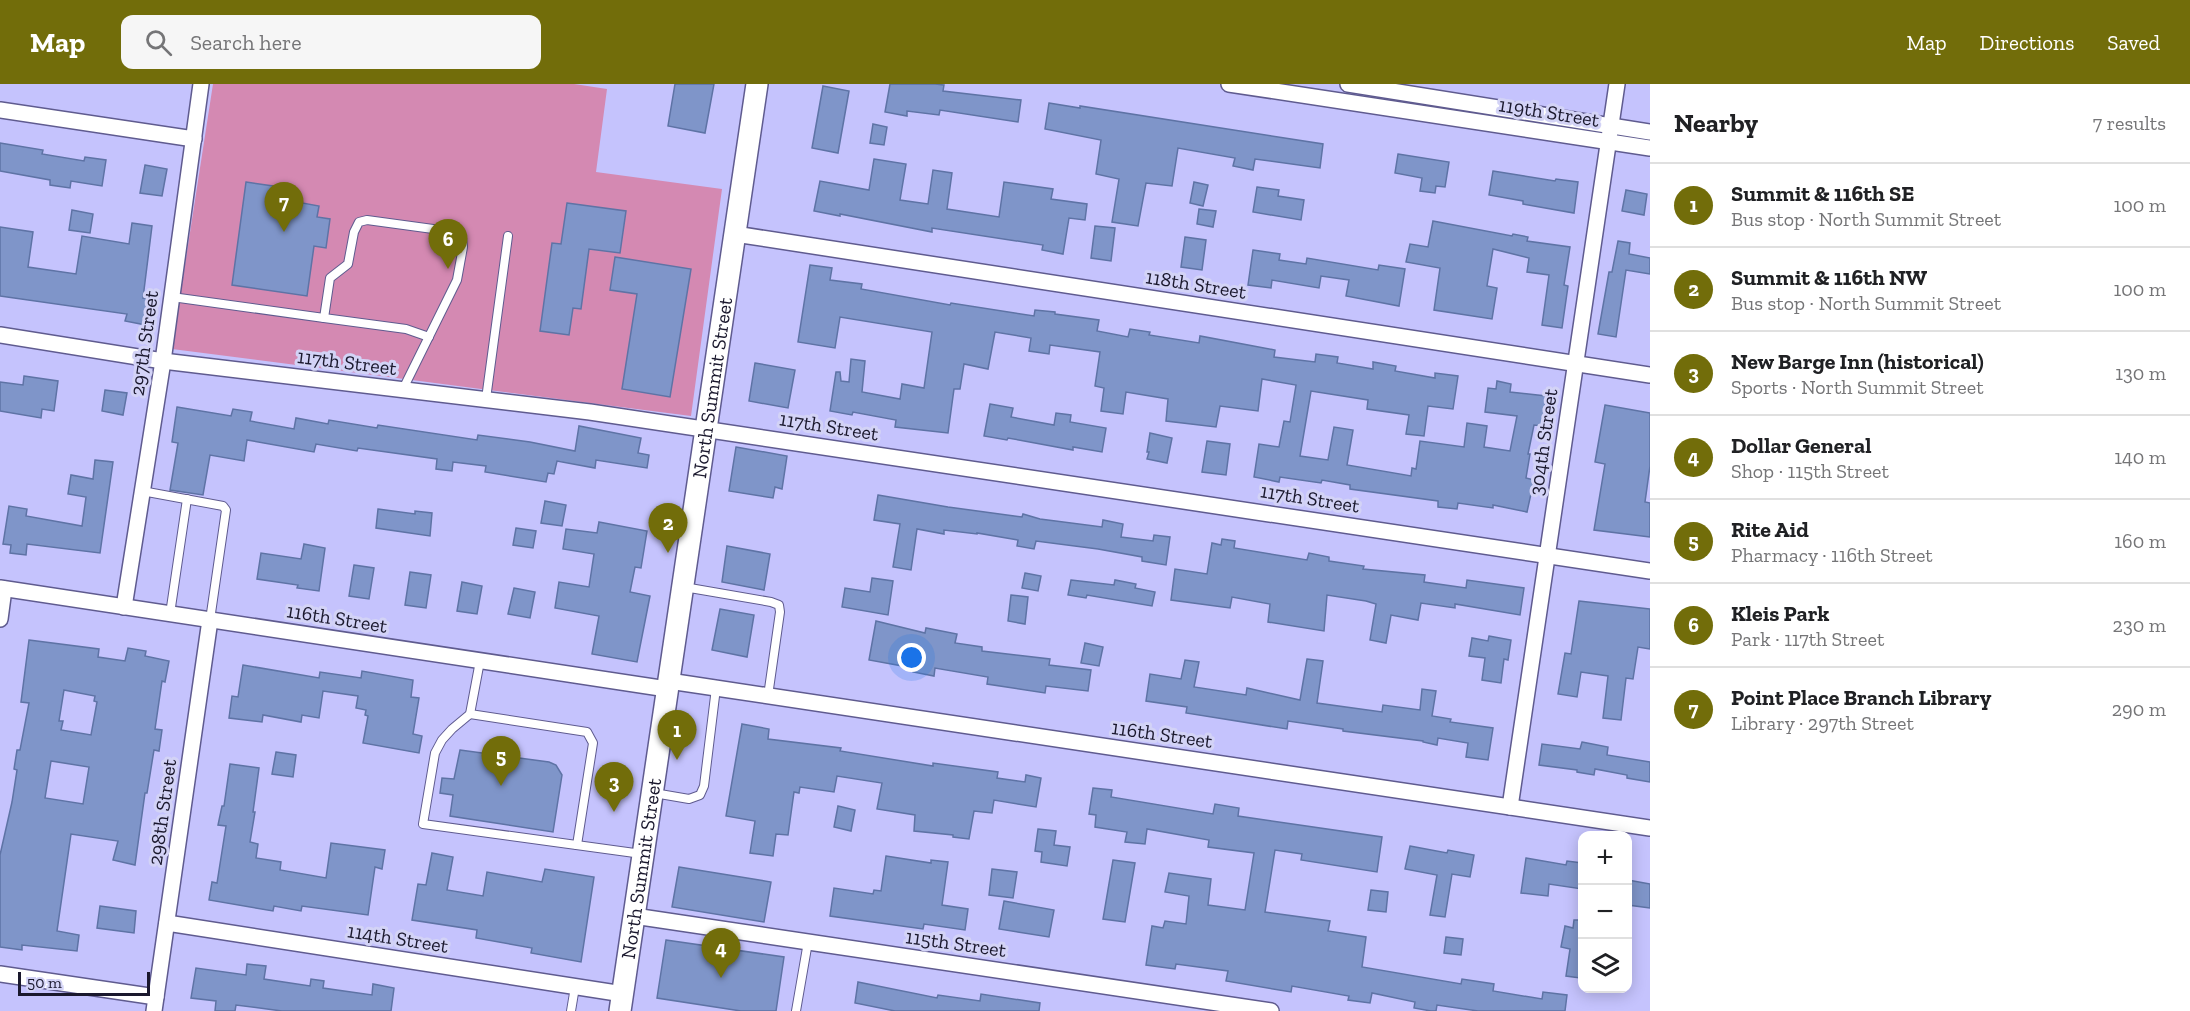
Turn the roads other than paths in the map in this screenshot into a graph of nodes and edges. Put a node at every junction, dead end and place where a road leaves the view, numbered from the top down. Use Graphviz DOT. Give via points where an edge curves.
graph roads {
  1 [pos="201,84"];
  2 [pos="757,84"];
  3 [pos="1229,84"];
  4 [pos="1348,84"];
  5 [pos="1617,84"];
  6 [pos="0,110"];
  7 [pos="1611,126"];
  8 [pos="1650,132"];
  9 [pos="194,139"];
  10 [pos="1608,142"];
  11 [pos="1650,148"];
  12 [pos="735,234"];
  13 [pos="508,236"];
  14 [pos="172,297"];
  15 [pos="324,318"];
  16 [pos="0,335"];
  17 [pos="429,337"];
  18 [pos="163,360"];
  19 [pos="1576,364"];
  20 [pos="1650,375"];
  21 [pos="402,389"];
  22 [pos="486,399"];
  23 [pos="706,429"];
  24 [pos="142,491"];
  25 [pos="187,499"];
  26 [pos="1547,556"];
  27 [pos="1650,571"];
  28 [pos="682,587"];
  29 [pos="2,588"];
  30 [pos="124,607"];
  31 [pos="170,614"];
  32 [pos="0,619"];
  33 [pos="210,620"];
  34 [pos="480,661"];
  35 [pos="668,685"];
  36 [pos="716,688"];
  37 [pos="768,696"];
  38 [pos="470,714"];
  39 [pos="652,793"];
  40 [pos="1510,807"];
  41 [pos="1650,828"];
  42 [pos="577,845"];
  43 [pos="643,854"];
  44 [pos="634,916"];
  45 [pos="167,923"];
  46 [pos="808,942"];
  47 [pos="0,974"];
  48 [pos="575,987"];
  49 [pos="622,1003"];
  50 [pos="155,1004"];
  51 [pos="572,1011"];
  52 [pos="796,1011"];
  53 [pos="1271,1011"];
  1 -- 9 [label="street, 297th Street"];
  2 -- 12 [label="main road, North Summit Street"];
  3 -- 10 [label="street, 119th Street"];
  4 -- 7 [label="street, 119th Street"];
  5 -- 7 [label="street, 304th Street"];
  6 -- 9 [label="street"];
  7 -- 8 [label="street, 119th Street"];
  7 -- 10 [label="street, 304th Street"];
  9 -- 14 [label="street, 297th Street"];
  10 -- 11 [label="street, 119th Street"];
  10 -- 19 [label="street, 304th Street"];
  12 -- 19 [label="street, 118th Street"];
  12 -- 23 [label="main road, North Summit Street"];
  13 -- 22 [label="lane"];
  14 -- 15 [label="lane"];
  14 -- 18 [label="street, 297th Street"];
  15 -- 17 [label="lane" via="406,329"];
  15 -- 17 [label="lane" via="330,278 348,264 359,222 455,232 462,238 463,247 457,280"];
  16 -- 18 [label="street, 117th Street"];
  17 -- 21 [label="lane"];
  18 -- 21 [label="street, 117th Street"];
  18 -- 24 [label="street, 297th Street"];
  19 -- 20 [label="street, 118th Street"];
  19 -- 26 [label="street, 304th Street"];
  21 -- 22 [label="street, 117th Street"];
  22 -- 23 [label="street, 117th Street"];
  23 -- 26 [label="street, 117th Street"];
  23 -- 28 [label="main road, North Summit Street"];
  24 -- 25 [label="lane"];
  24 -- 30 [label="street, 297th Street"];
  25 -- 31 [label="lane"];
  25 -- 33 [label="lane" via="223,506 226,510"];
  26 -- 27 [label="street, 117th Street"];
  26 -- 40 [label="street, 304th Street"];
  28 -- 35 [label="main road, North Summit Street"];
  28 -- 37 [label="lane" via="779,605"];
  29 -- 30 [label="street, 116th Street"];
  29 -- 32 [label="street"];
  30 -- 31 [label="street, 116th Street"];
  31 -- 33 [label="street, 116th Street"];
  33 -- 34 [label="street, 116th Street"];
  33 -- 45 [label="street, 298th Street"];
  34 -- 35 [label="street, 116th Street"];
  34 -- 38 [label="lane"];
  35 -- 36 [label="street, 116th Street"];
  35 -- 39 [label="main road, North Summit Street"];
  36 -- 37 [label="street, 116th Street"];
  36 -- 39 [label="lane" via="700,795 689,799"];
  37 -- 40 [label="street, 116th Street"];
  38 -- 42 [label="lane" via="587,732 593,742"];
  38 -- 42 [label="lane" via="442,740 435,753 423,824"];
  39 -- 43 [label="main road, North Summit Street"];
  40 -- 41 [label="street, 116th Street"];
  42 -- 43 [label="lane"];
  43 -- 44 [label="main road, North Summit Street"];
  44 -- 46 [label="street, 115th Street"];
  44 -- 49 [label="main road, North Summit Street"];
  45 -- 48 [label="street, 114th Street"];
  45 -- 50 [label="street, 298th Street"];
  46 -- 52 [label="lane"];
  46 -- 53 [label="street, 115th Street"];
  47 -- 50 [label="street"];
  48 -- 49 [label="street, 114th Street"];
  48 -- 51 [label="lane"];
}
